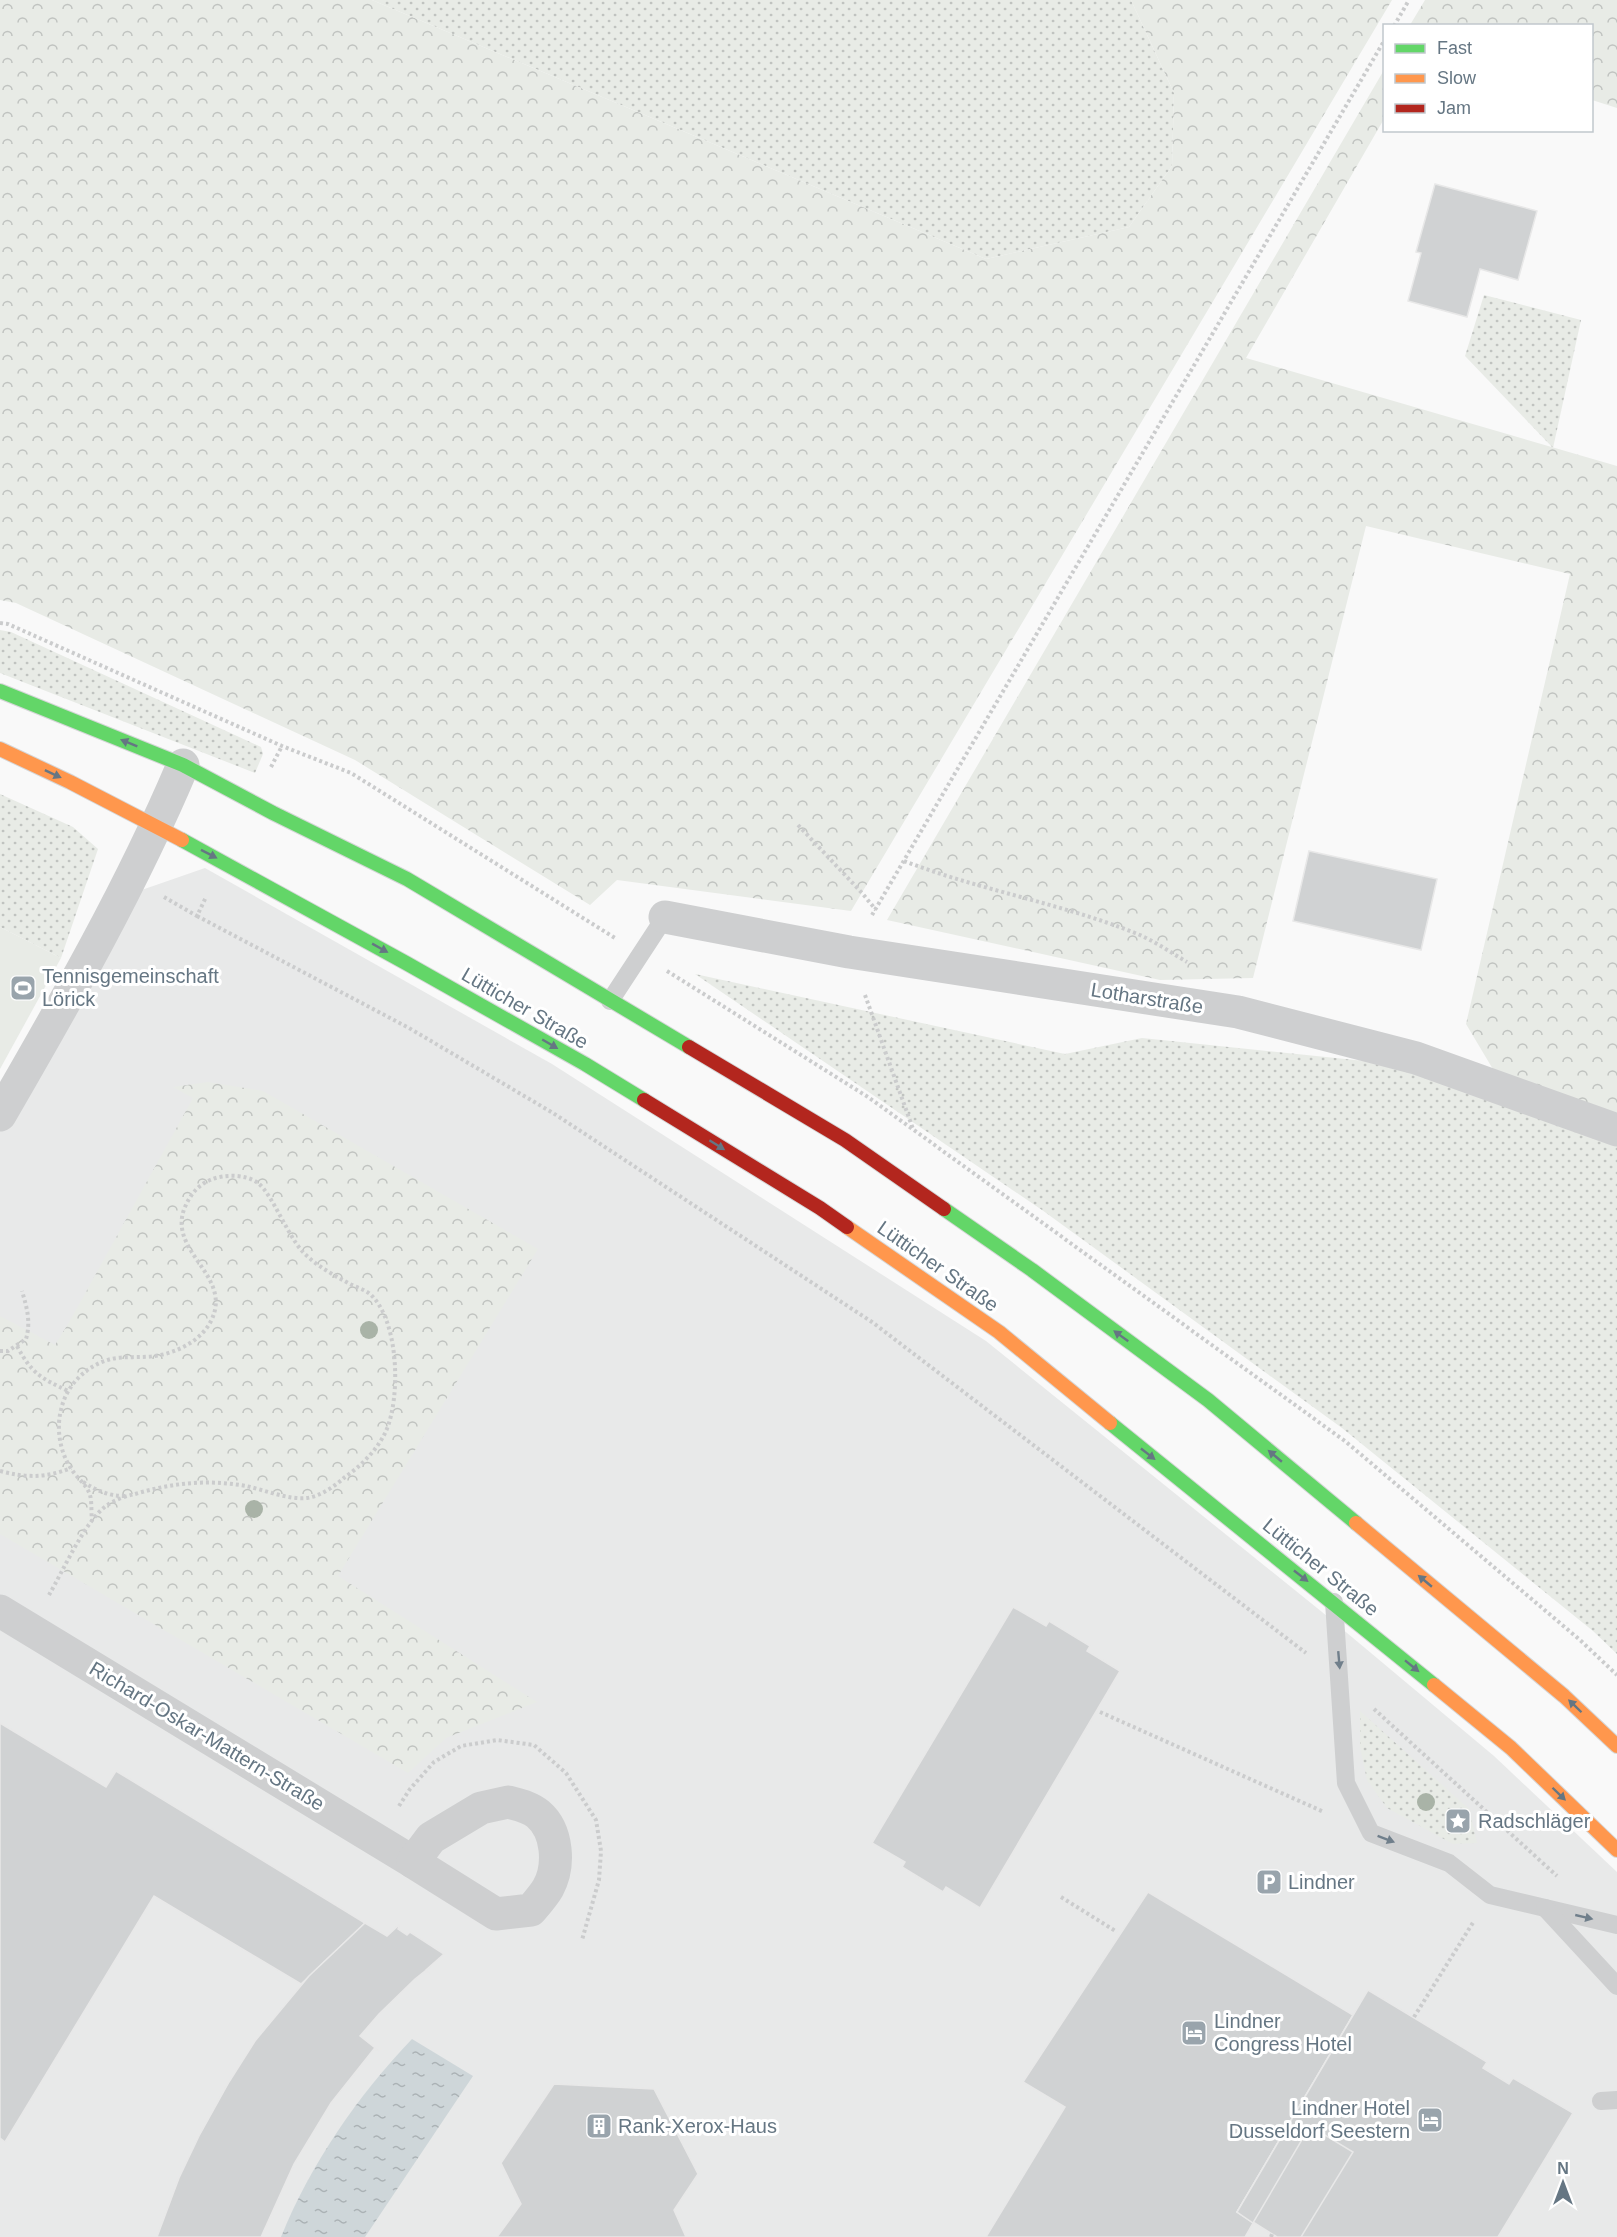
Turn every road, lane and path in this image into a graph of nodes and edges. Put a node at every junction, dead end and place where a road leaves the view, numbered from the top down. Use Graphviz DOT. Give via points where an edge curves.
graph roads {
  1 [pos="1409,0"];
  2 [pos="1395,24"];
  3 [pos="1383,43"];
  4 [pos="0,691"];
  5 [pos="0,749"];
  6 [pos="183,765"];
  7 [pos="798,825"];
  8 [pos="157,828"];
  9 [pos="904,861"];
  10 [pos="197,916"];
  11 [pos="664,917"];
  12 [pos="849,952"];
  13 [pos="1197,967"];
  14 [pos="610,1001"];
  15 [pos="0,1115"];
  16 [pos="914,1130"];
  17 [pos="1617,1130"];
  18 [pos="22,1291"];
  19 [pos="17,1346"];
  20 [pos="0,1351"];
  21 [pos="68,1391"];
  22 [pos="70,1468"];
  23 [pos="0,1471"];
  24 [pos="82,1482"];
  25 [pos="129,1496"];
  26 [pos="92,1520"];
  27 [pos="1334,1602"];
  28 [pos="0,1611"];
  29 [pos="30,1629"];
  30 [pos="1340,1679"];
  31 [pos="1100,1712"];
  32 [pos="1617,1746"];
  33 [pos="410,1789"];
  34 [pos="1310,1806"];
  35 [pos="596,1820"];
  36 [pos="1617,1850"];
  37 [pos="413,1862"];
  38 [pos="1490,1895"];
  39 [pos="1061,1897"];
  40 [pos="1545,1908"];
  41 [pos="1612,1924"];
  42 [pos="1117,1932"];
  43 [pos="1617,1986"];
  44 [pos="1414,2017"];
  1 -- 2 [label="path"];
  3 -- 9 [label="path"];
  6 -- 4 [label="main road, one-way"];
  5 -- 8 [label="main road, Lütticher Straße, one-way"];
  6 -- 8 [label="street"];
  6 -- 14 [label="main road" via="407,879"];
  7 -- 9 [label="path" via="876,910"];
  8 -- 15 [label="street" via="40,1023"];
  8 -- 27 [label="main road, Lütticher Straße, one-way" via="585,1064 820,1208 999,1332"];
  9 -- 13 [label="path" via="1136,933"];
  10 -- 30 [label="path" via="409,1028 553,1113 872,1322"];
  11 -- 12 [label="street, Lotharstraße"];
  11 -- 14 [label="lane"];
  12 -- 16 [label="path"];
  12 -- 17 [label="street, Lotharstraße" via="1238,1012 1416,1058"];
  32 -- 14 [label="main road, one-way" via="1564,1696 1208,1400 1032,1270 845,1140"];
  18 -- 19 [label="path" via="29,1329 26,1339"];
  19 -- 20 [label="path"];
  19 -- 21 [label="path" via="36,1373"];
  21 -- 22 [label="path" via="60,1410 59,1433"];
  21 -- 25 [label="path" via="88,1370 110,1360 156,1356 200,1337 212,1319 215,1301 203,1266 181,1234 189,1197 214,1178 246,1178 260,1184 303,1252 324,1270 368,1292 380,1305 393,1349 394,1406 386,1433 347,1476 326,1491 307,1498 244,1486 191,1482"];
  22 -- 23 [label="path" via="38,1477"];
  22 -- 24 [label="path"];
  24 -- 25 [label="path" via="102,1493"];
  24 -- 26 [label="path" via="89,1493"];
  25 -- 26 [label="path" via="107,1505"];
  26 -- 29 [label="path"];
  27 -- 30 [label="lane, one-way"];
  27 -- 36 [label="main road, Lütticher Straße, one-way" via="1511,1748"];
  28 -- 29 [label="street, Richard-Oskar-Mattern-Straße"];
  29 -- 37 [label="street, Richard-Oskar-Mattern-Straße"];
  30 -- 38 [label="lane, one-way" via="1346,1783 1371,1833 1449,1863"];
  30 -- 41 [label="path"];
  31 -- 34 [label="path"];
  33 -- 35 [label="path" via="434,1762 461,1746 497,1740 534,1745 566,1773"];
  38 -- 40 [label="lane"];
  38 -- 44 [label="path"];
  39 -- 42 [label="path"];
  40 -- 41 [label="lane, one-way"];
  40 -- 43 [label="lane"];
}
